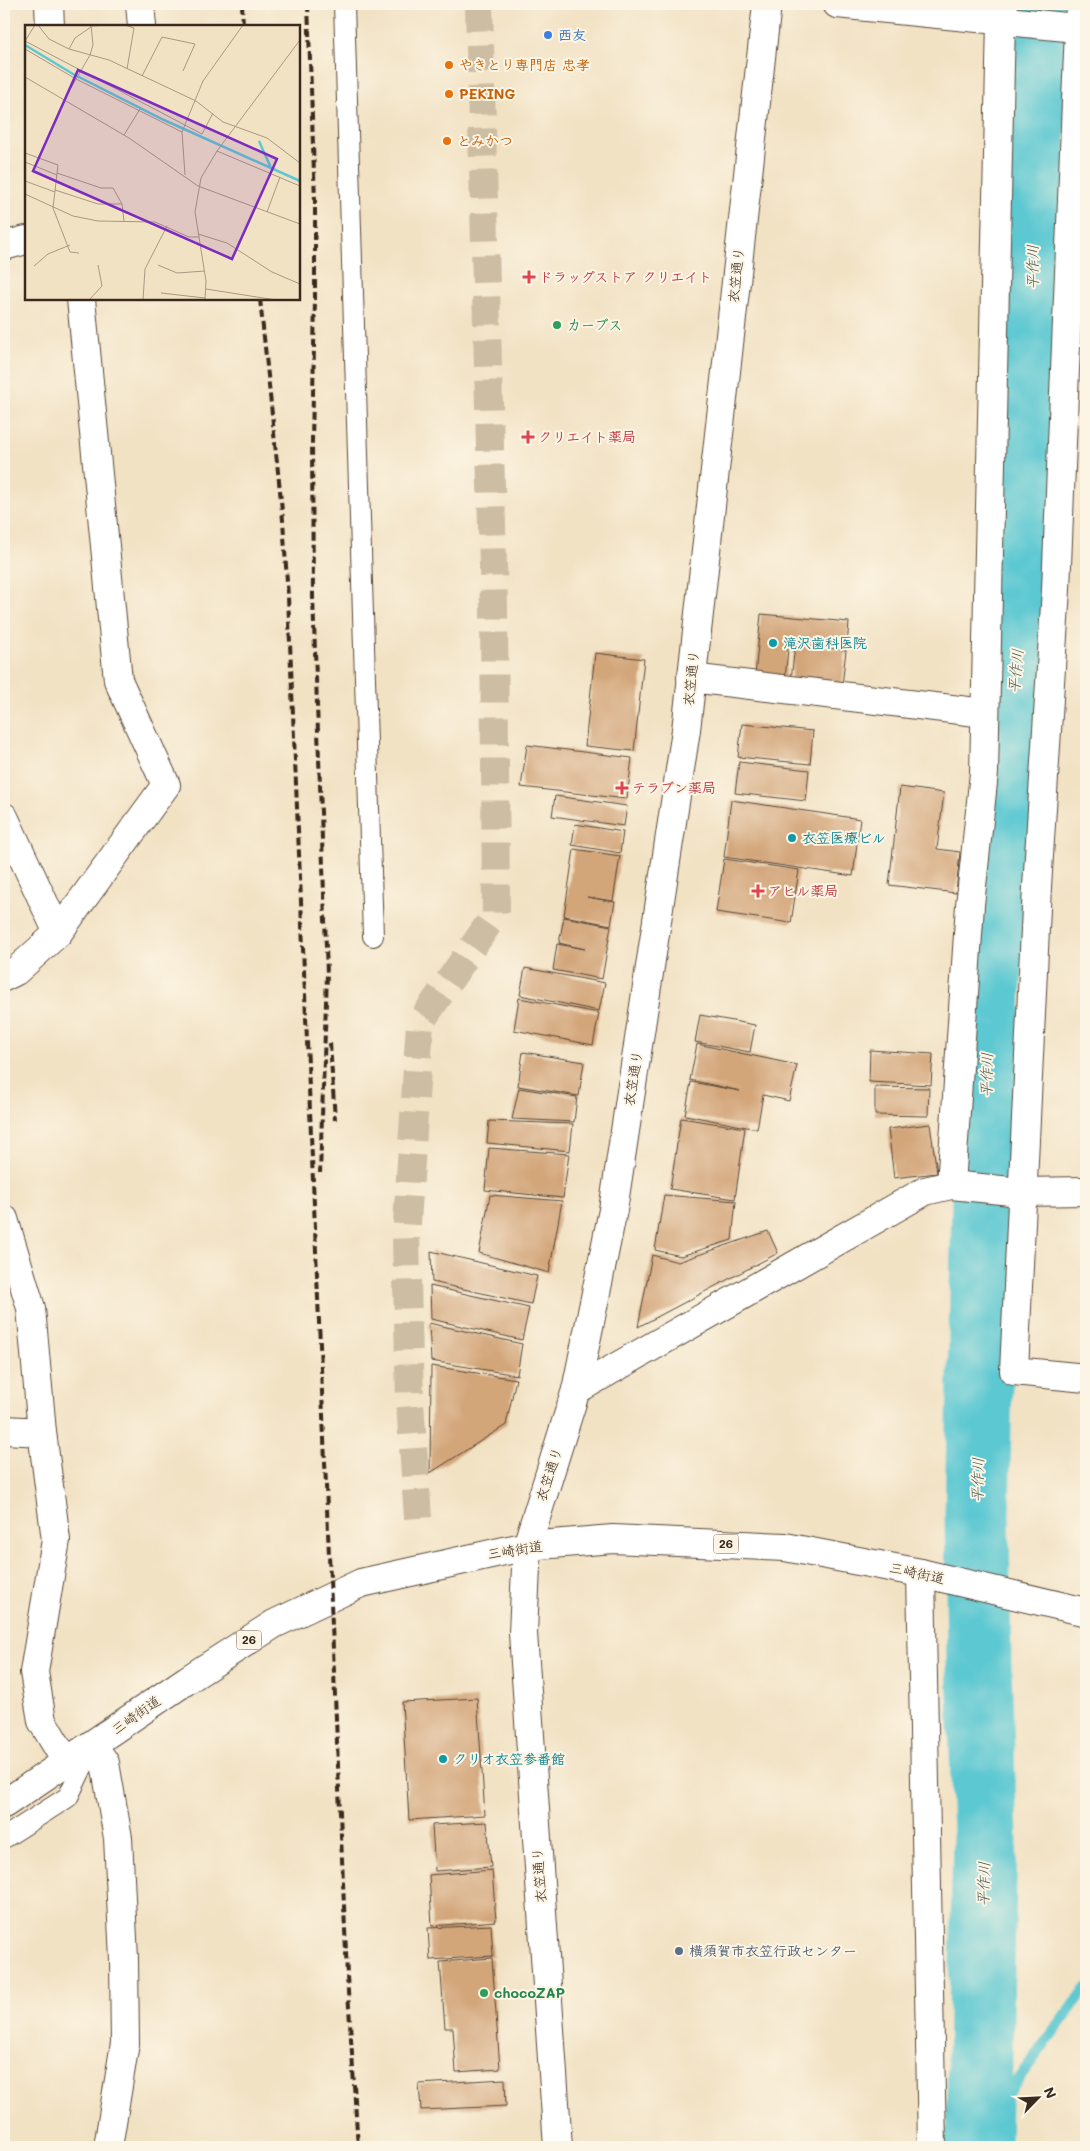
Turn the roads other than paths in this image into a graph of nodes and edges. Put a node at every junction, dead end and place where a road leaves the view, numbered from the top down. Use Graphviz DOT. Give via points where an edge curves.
graph roads {
  1 [pos="49,4"];
  2 [pos="140,4"];
  3 [pos="344,4"];
  4 [pos="767,4"];
  5 [pos="837,4"];
  6 [pos="1003,15"];
  7 [pos="1079,22"];
  8 [pos="50,25"];
  9 [pos="142,25"];
  10 [pos="25,240"];
  11 [pos="4,246"];
  12 [pos="81,300"];
  13 [pos="692,678"];
  14 [pos="985,714"];
  15 [pos="4,817"];
  16 [pos="58,933"];
  17 [pos="373,936"];
  18 [pos="4,977"];
  19 [pos="952,1185"];
  20 [pos="1086,1191"];
  21 [pos="1020,1192"];
  22 [pos="4,1219"];
  23 [pos="1086,1378"];
  24 [pos="576,1390"];
  25 [pos="4,1430"];
  26 [pos="42,1432"];
  27 [pos="526,1546"];
  28 [pos="922,1574"];
  29 [pos="1086,1612"];
  30 [pos="93,1745"];
  31 [pos="66,1763"];
  32 [pos="4,1804"];
  33 [pos="4,1838"];
  34 [pos="108,2147"];
  35 [pos="558,2147"];
  36 [pos="932,2147"];
  1 -- 8 [label="street"];
  2 -- 9 [label="street"];
  3 -- 17 [label="lane"];
  4 -- 13 [label="street, 衣笠通り"];
  5 -- 6 [label="street"];
  6 -- 7 [label="street"];
  6 -- 14 [label="street"];
  7 -- 21 [label="street" via="1056,589"];
  10 -- 11 [label="street"];
  12 -- 16 [label="street" via="118,680 166,785"];
  13 -- 14 [label="street"];
  13 -- 24 [label="street, 衣笠通り" via="613,1210"];
  14 -- 19 [label="street" via="984,773 970,904"];
  15 -- 16 [label="street"];
  16 -- 18 [label="street" via="16,971"];
  19 -- 21 [label="street"];
  19 -- 24 [label="street" via="924,1191"];
  20 -- 21 [label="street"];
  21 -- 23 [label="street" via="1014,1371"];
  22 -- 26 [label="street" via="30,1308"];
  24 -- 27 [label="street, 衣笠通り"];
  25 -- 26 [label="street"];
  26 -- 31 [label="street" via="56,1540 34,1672 42,1721"];
  27 -- 28 [label="street, 三崎街道 / 26" via="613,1539 785,1547"];
  27 -- 30 [label="street, 三崎街道 / 26" via="361,1583 274,1624"];
  27 -- 35 [label="street, 衣笠通り" via="523,1633"];
  28 -- 29 [label="street, 三崎街道 / 26"];
  28 -- 36 [label="street"];
  30 -- 31 [label="street, 三崎街道 / 26"];
  30 -- 33 [label="lane" via="68,1797"];
  30 -- 34 [label="street" via="105,1763 118,1838 124,1959 125,2043"];
  31 -- 32 [label="street, 三崎街道 / 26"];
}
